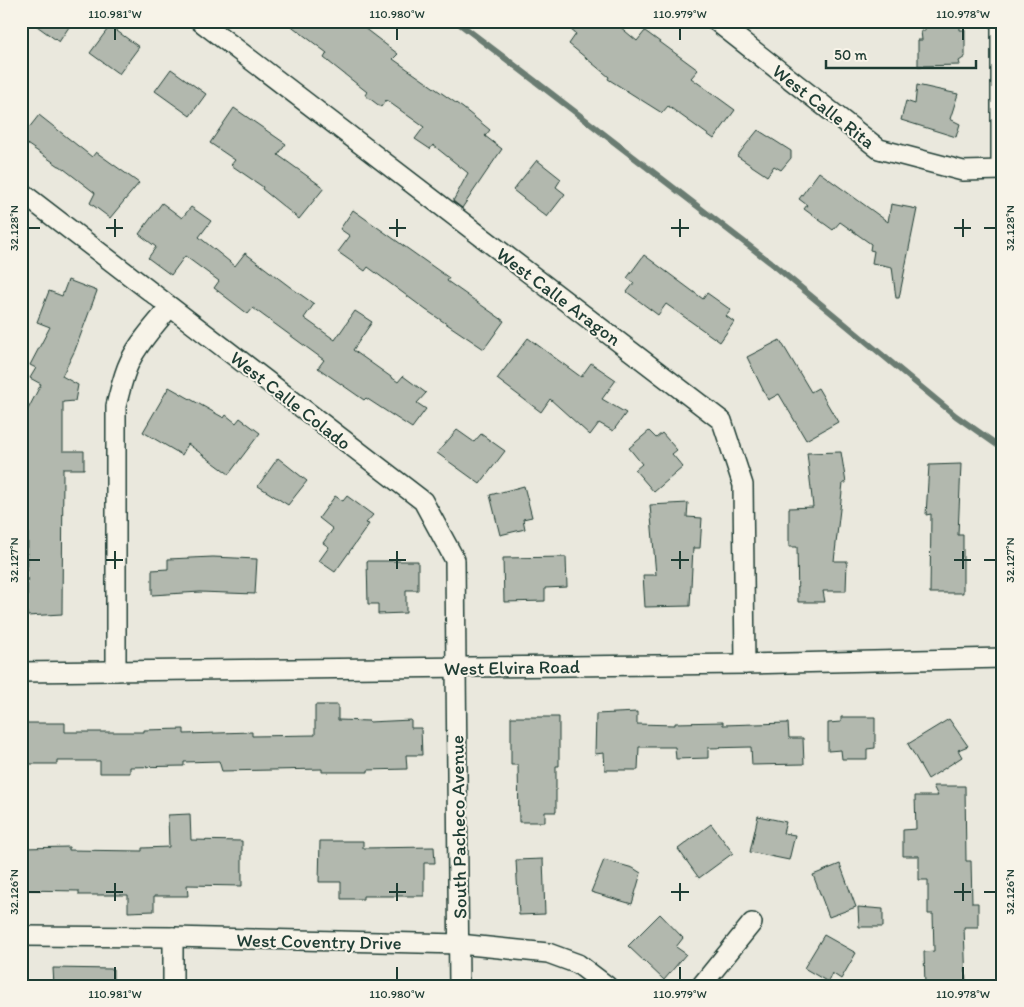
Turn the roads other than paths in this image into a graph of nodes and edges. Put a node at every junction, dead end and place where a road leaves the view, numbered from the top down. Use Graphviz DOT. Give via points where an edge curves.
graph roads {
  1 [pos="200,21"];
  2 [pos="716,21"];
  3 [pos="1001,21"];
  4 [pos="1002,170"];
  5 [pos="21,192"];
  6 [pos="170,307"];
  7 [pos="1003,658"];
  8 [pos="745,664"];
  9 [pos="456,667"];
  10 [pos="116,671"];
  11 [pos="21,672"];
  12 [pos="752,923"];
  13 [pos="21,936"];
  14 [pos="173,937"];
  15 [pos="459,944"];
  16 [pos="173,986"];
  17 [pos="459,986"];
  18 [pos="607,986"];
  19 [pos="701,986"];
  1 -- 8 [label="street, West Calle Aragon" via="722,420 743,485"];
  2 -- 4 [label="street, West Calle Rita" via="879,149 963,171"];
  3 -- 4 [label="street"];
  5 -- 6 [label="street, West Calle Colado"];
  6 -- 9 [label="street, West Calle Colado" via="423,501 455,560"];
  6 -- 10 [label="street" via="130,361 116,406"];
  7 -- 8 [label="street, West Elvira Road"];
  8 -- 9 [label="street, West Elvira Road"];
  9 -- 10 [label="street, West Elvira Road"];
  9 -- 15 [label="street, South Pacheco Avenue"];
  10 -- 11 [label="street, West Elvira Road"];
  12 -- 19 [label="street"];
  13 -- 14 [label="street, West Coventry Drive"];
  14 -- 15 [label="street, West Coventry Drive"];
  14 -- 16 [label="street"];
  15 -- 17 [label="street, South Pacheco Avenue"];
  15 -- 18 [label="street, West Coventry Drive" via="548,953 578,964"];
}
